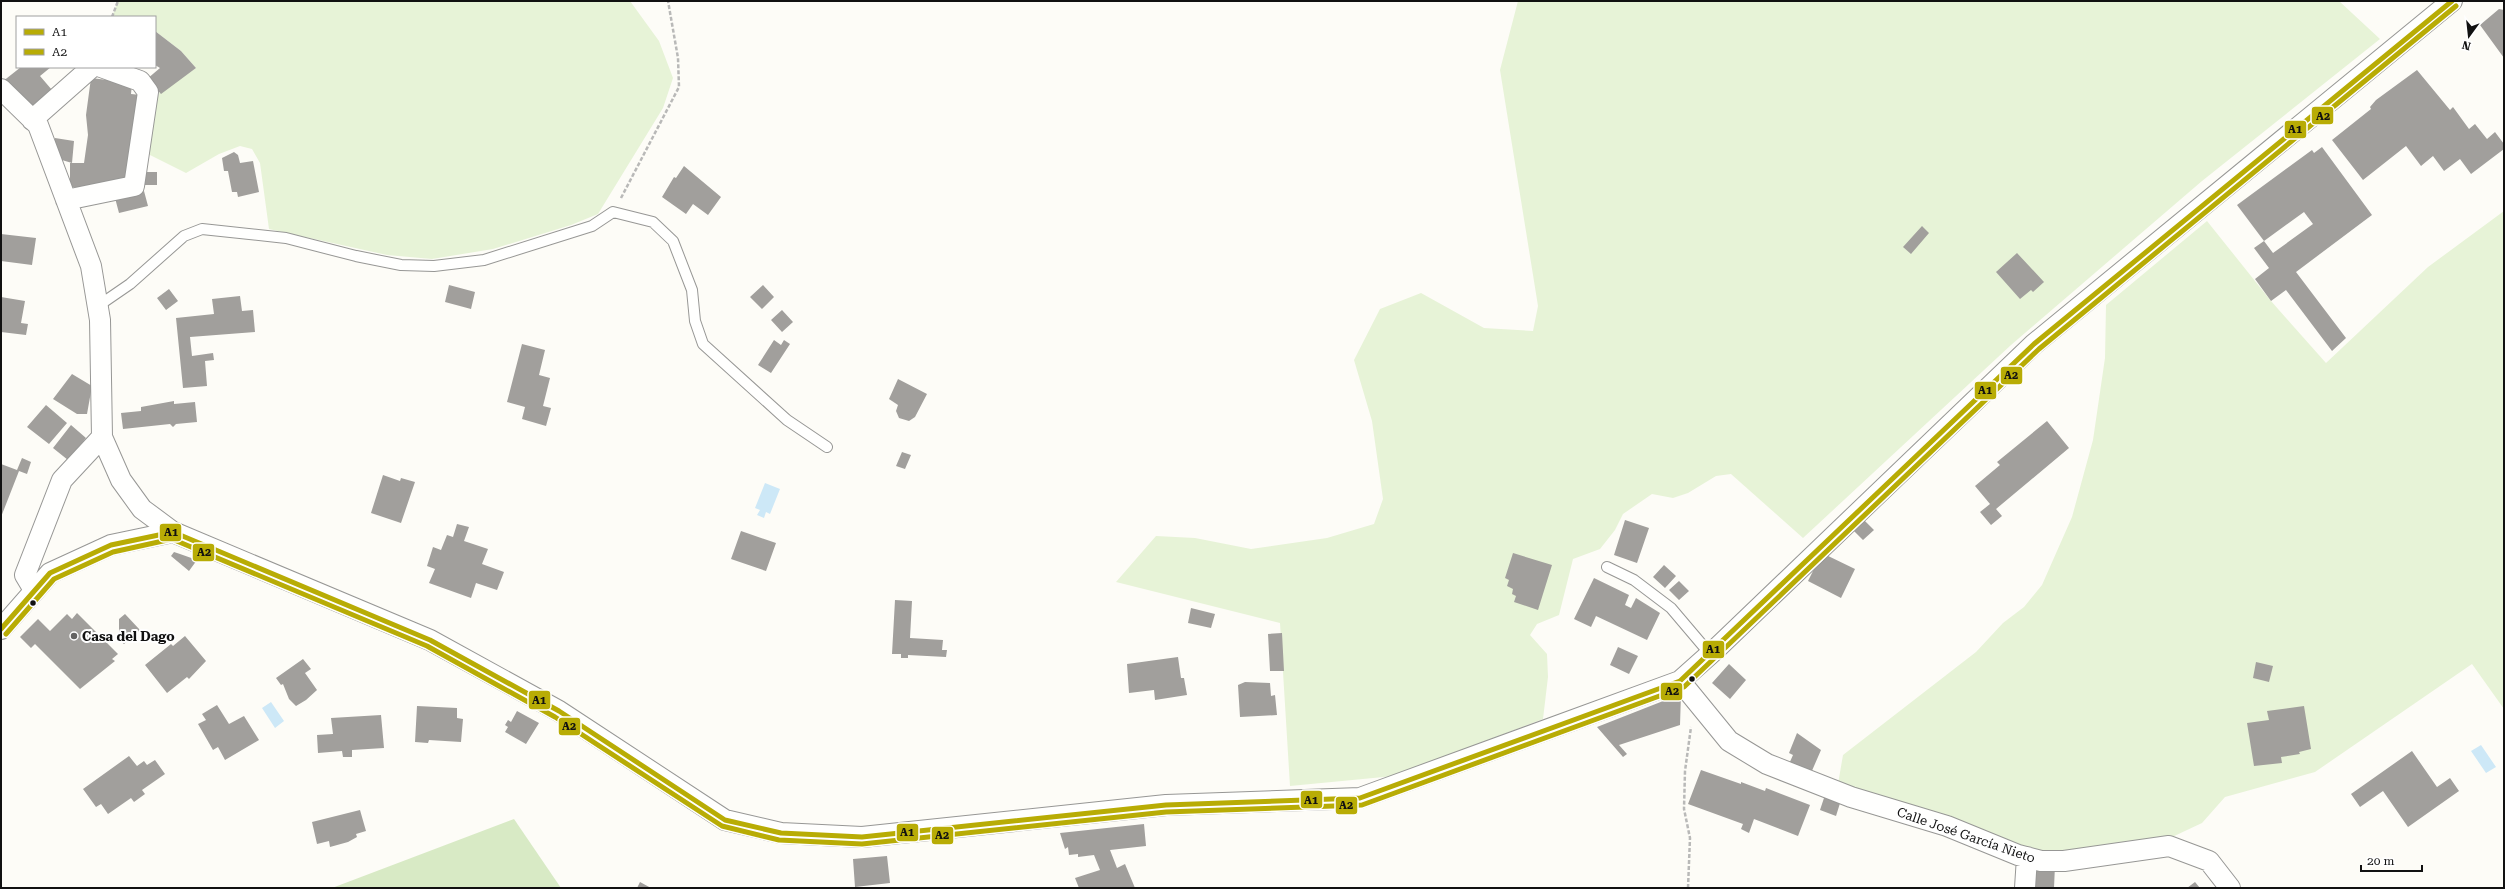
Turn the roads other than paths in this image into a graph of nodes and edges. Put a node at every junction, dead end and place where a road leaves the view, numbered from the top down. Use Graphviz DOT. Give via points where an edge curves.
graph roads {
  1 [pos="2452,1"];
  2 [pos="91,68"];
  3 [pos="104,68"];
  4 [pos="1,90"];
  5 [pos="32,120"];
  6 [pos="66,200"];
  7 [pos="98,306"];
  8 [pos="102,437"];
  9 [pos="827,447"];
  10 [pos="173,532"];
  11 [pos="1606,567"];
  12 [pos="34,590"];
  13 [pos="1,629"];
  14 [pos="1710,654"];
  15 [pos="1680,680"];
  16 [pos="2027,857"];
  17 [pos="2025,888"];
  18 [pos="2230,888"];
  1 -- 14 [label="street" via="2034,344"];
  2 -- 5 [label="street"];
  3 -- 6 [label="street" via="140,81 148,92 134,186"];
  4 -- 5 [label="street"];
  5 -- 6 [label="street" via="38,125"];
  6 -- 7 [label="street" via="91,266"];
  7 -- 8 [label="street"];
  7 -- 9 [label="lane" via="130,284 184,236 202,230 286,238 401,265 434,266 484,260 592,226 613,212 653,222 673,241 692,290 696,321 703,344 787,420"];
  8 -- 10 [label="street" via="121,480 138,503"];
  8 -- 12 [label="street" via="62,480 25,575"];
  10 -- 12 [label="street" via="111,545 50,573"];
  10 -- 15 [label="street" via="430,640 559,711 725,820 781,833 862,837 1166,804 1360,798"];
  11 -- 14 [label="lane" via="1634,580 1671,608"];
  12 -- 13 [label="street"];
  14 -- 15 [label="street"];
  15 -- 16 [label="street, Calle José García Nieto" via="1729,741 1767,764 1851,797 1947,826"];
  16 -- 17 [label="street"];
  16 -- 18 [label="street, Calle José García Nieto" via="2041,861 2064,861 2169,846 2209,861"];
}
